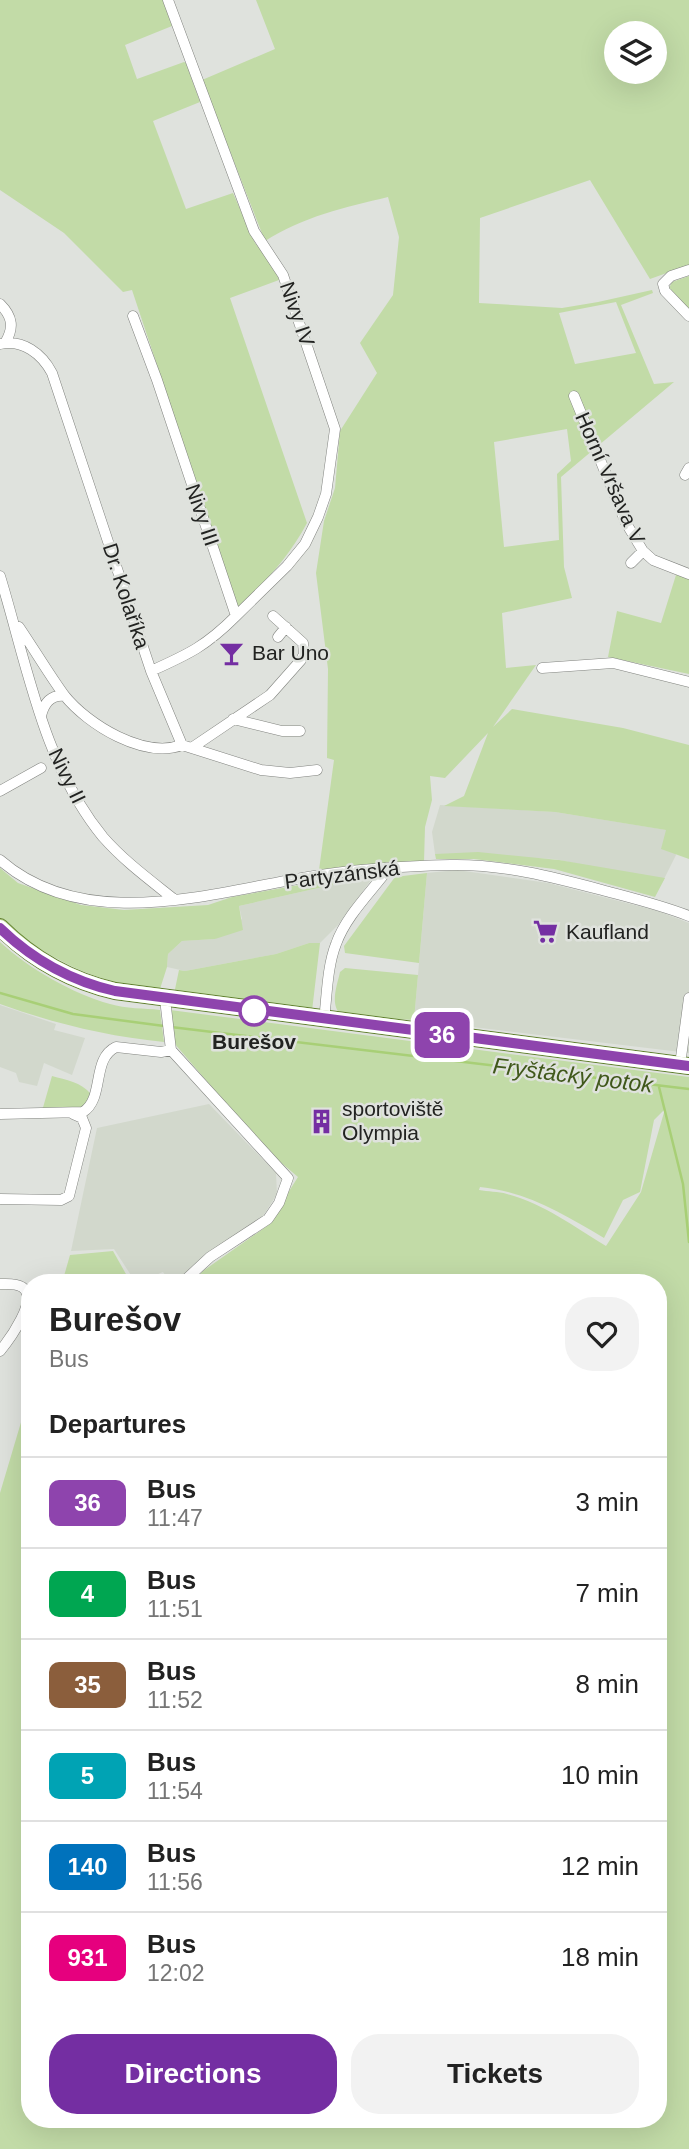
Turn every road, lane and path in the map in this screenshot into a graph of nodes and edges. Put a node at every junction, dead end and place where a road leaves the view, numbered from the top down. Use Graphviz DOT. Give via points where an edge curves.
graph roads {
  1 [pos="168,0"];
  2 [pos="689,270"];
  3 [pos="0,304"];
  4 [pos="133,316"];
  5 [pos="689,316"];
  6 [pos="2,344"];
  7 [pos="574,396"];
  8 [pos="643,551"];
  9 [pos="631,563"];
  10 [pos="689,573"];
  11 [pos="0,576"];
  12 [pos="273,615"];
  13 [pos="236,616"];
  14 [pos="13,618"];
  15 [pos="286,627"];
  16 [pos="278,638"];
  17 [pos="542,668"];
  18 [pos="151,671"];
  19 [pos="689,682"];
  20 [pos="65,696"];
  21 [pos="41,717"];
  22 [pos="233,719"];
  23 [pos="300,731"];
  24 [pos="187,746"];
  25 [pos="41,768"];
  26 [pos="317,770"];
  27 [pos="0,791"];
  28 [pos="0,860"];
  29 [pos="389,868"];
  30 [pos="175,900"];
  31 [pos="689,916"];
  32 [pos="0,928"];
  33 [pos="689,998"];
  34 [pos="165,1005"];
  35 [pos="324,1020"];
  36 [pos="170,1045"];
  37 [pos="685,1065"];
  38 [pos="0,1114"];
  39 [pos="73,1114"];
  40 [pos="0,1199"];
  41 [pos="192,1274"];
  42 [pos="0,1284"];
  43 [pos="21,1286"];
  44 [pos="21,1318"];
  45 [pos="0,1351"];
  1 -- 13 [label="street, Nivy IV" via="254,231 283,275 335,429 326,494 305,544"];
  2 -- 5 [label="street" via="663,284"];
  3 -- 6 [label="street" via="12,323 11,334"];
  4 -- 13 [label="street, Nivy III"];
  6 -- 18 [label="street, Dr. Kolaříka" via="19,345 38,354 52,373"];
  7 -- 8 [label="street, Horní Vršava V" via="626,523"];
  8 -- 9 [label="street"];
  8 -- 10 [label="street, Horní Vršava V" via="653,560"];
  11 -- 14 [label="street, Nivy II"];
  12 -- 15 [label="street"];
  13 -- 18 [label="street" via="195,651"];
  14 -- 20 [label="street, Nivy II"];
  14 -- 21 [label="street, Nivy II"];
  15 -- 16 [label="street"];
  15 -- 22 [label="street" via="303,642 301,660 270,695"];
  17 -- 19 [label="street" via="613,663"];
  18 -- 24 [label="street, Dr. Kolaříka"];
  20 -- 21 [label="street" via="49,700"];
  20 -- 24 [label="street, Nivy II" via="127,741 161,750"];
  21 -- 30 [label="street, Nivy II" via="63,773 86,814 128,862"];
  22 -- 23 [label="street"];
  22 -- 24 [label="street"];
  24 -- 26 [label="street" via="268,771"];
  25 -- 27 [label="street"];
  28 -- 30 [label="street, Partyzánská" via="42,887 85,899 128,904"];
  29 -- 30 [label="street, Partyzánská" via="311,876"];
  29 -- 31 [label="street, Partyzánská" via="482,865 535,873"];
  29 -- 35 [label="street" via="337,941"];
  32 -- 34 [label="main road" via="44,962 88,984"];
  33 -- 37 [label="street"];
  34 -- 35 [label="main road"];
  34 -- 36 [label="street"];
  35 -- 37 [label="main road"];
  36 -- 39 [label="street" via="160,1052 110,1050 90,1108"];
  36 -- 41 [label="street" via="288,1178 268,1219"];
  38 -- 39 [label="street"];
  39 -- 40 [label="street" via="82,1118 86,1128 69,1196 61,1200"];
  42 -- 43 [label="street"];
  44 -- 45 [label="street"];
}
